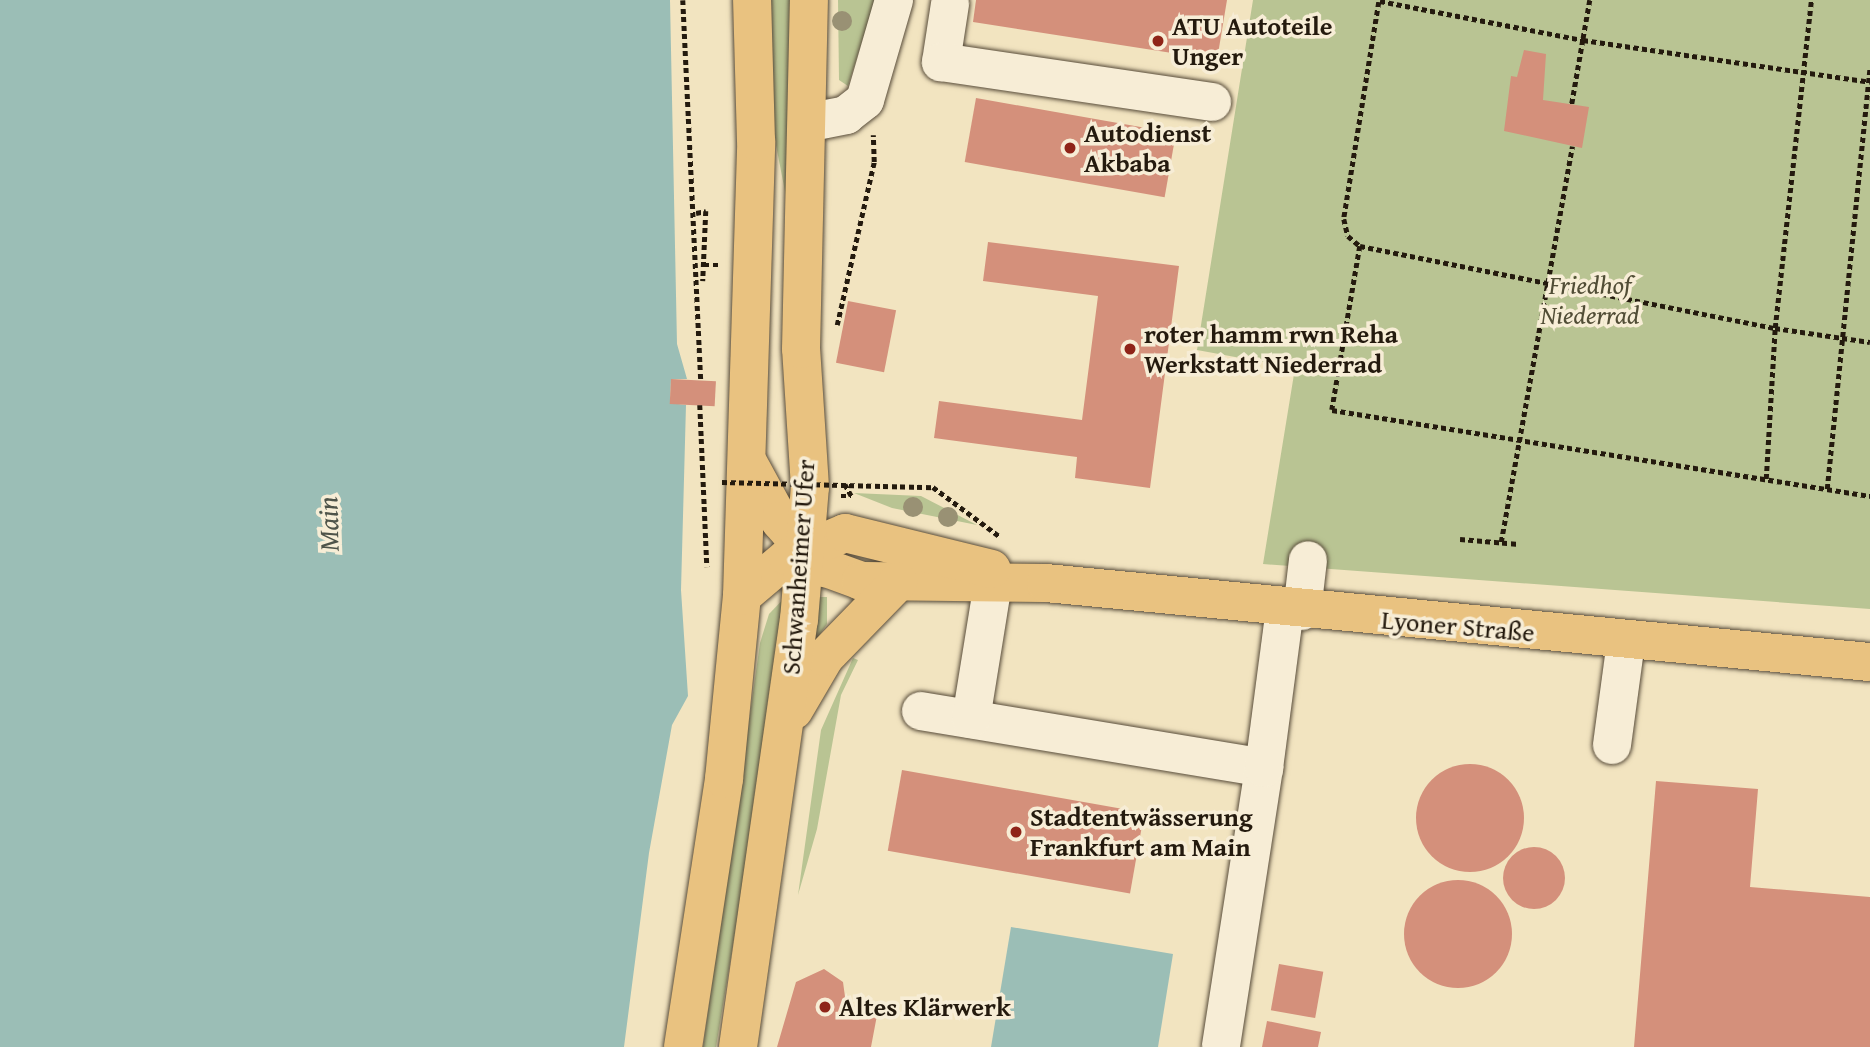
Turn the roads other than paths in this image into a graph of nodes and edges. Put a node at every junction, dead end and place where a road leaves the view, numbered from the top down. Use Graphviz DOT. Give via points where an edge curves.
graph roads {
  1 [pos="752,0"];
  2 [pos="809,0"];
  3 [pos="894,0"];
  4 [pos="950,4"];
  5 [pos="1212,102"];
  6 [pos="811,122"];
  7 [pos="735,473"];
  8 [pos="823,479"];
  9 [pos="845,533"];
  10 [pos="805,550"];
  11 [pos="1308,560"];
  12 [pos="898,582"];
  13 [pos="993,583"];
  14 [pos="1046,583"];
  15 [pos="742,596"];
  16 [pos="1294,610"];
  17 [pos="1626,641"];
  18 [pos="1870,662"];
  19 [pos="921,711"];
  20 [pos="971,719"];
  21 [pos="783,730"];
  22 [pos="1612,745"];
  23 [pos="1264,768"];
  24 [pos="683,1047"];
  25 [pos="738,1047"];
  26 [pos="1222,1047"];
  1 -- 7 [label="main road, Schwanheimer Ufer" via="756,141"];
  2 -- 6 [label="main road, Schwanheimer Ufer"];
  3 -- 6 [label="street" via="871,89 854,111"];
  4 -- 5 [label="street" via="941,62"];
  6 -- 8 [label="main road, Schwanheimer Ufer" via="801,349"];
  7 -- 10 [label="main road, Lyoner Straße"];
  7 -- 15 [label="main road, Schwanheimer Ufer"];
  8 -- 9 [label="main road"];
  8 -- 10 [label="main road, Schwanheimer Ufer"];
  9 -- 10 [label="main road"];
  9 -- 14 [label="main road, Lyoner Straße"];
  10 -- 12 [label="main road, Lyoner Straße" via="840,575"];
  10 -- 15 [label="main road"];
  10 -- 21 [label="main road, Schwanheimer Ufer"];
  11 -- 16 [label="street"];
  12 -- 13 [label="main road, Lyoner Straße"];
  12 -- 21 [label="main road" via="825,657"];
  13 -- 14 [label="main road, Lyoner Straße"];
  13 -- 20 [label="street"];
  14 -- 16 [label="main road, Lyoner Straße"];
  15 -- 24 [label="main road, Schwanheimer Ufer" via="724,779"];
  16 -- 17 [label="main road, Lyoner Straße"];
  16 -- 23 [label="street"];
  17 -- 18 [label="main road, Lyoner Straße"];
  17 -- 22 [label="street"];
  19 -- 20 [label="street"];
  20 -- 23 [label="street"];
  21 -- 25 [label="main road, Schwanheimer Ufer"];
  23 -- 26 [label="street"];
}
